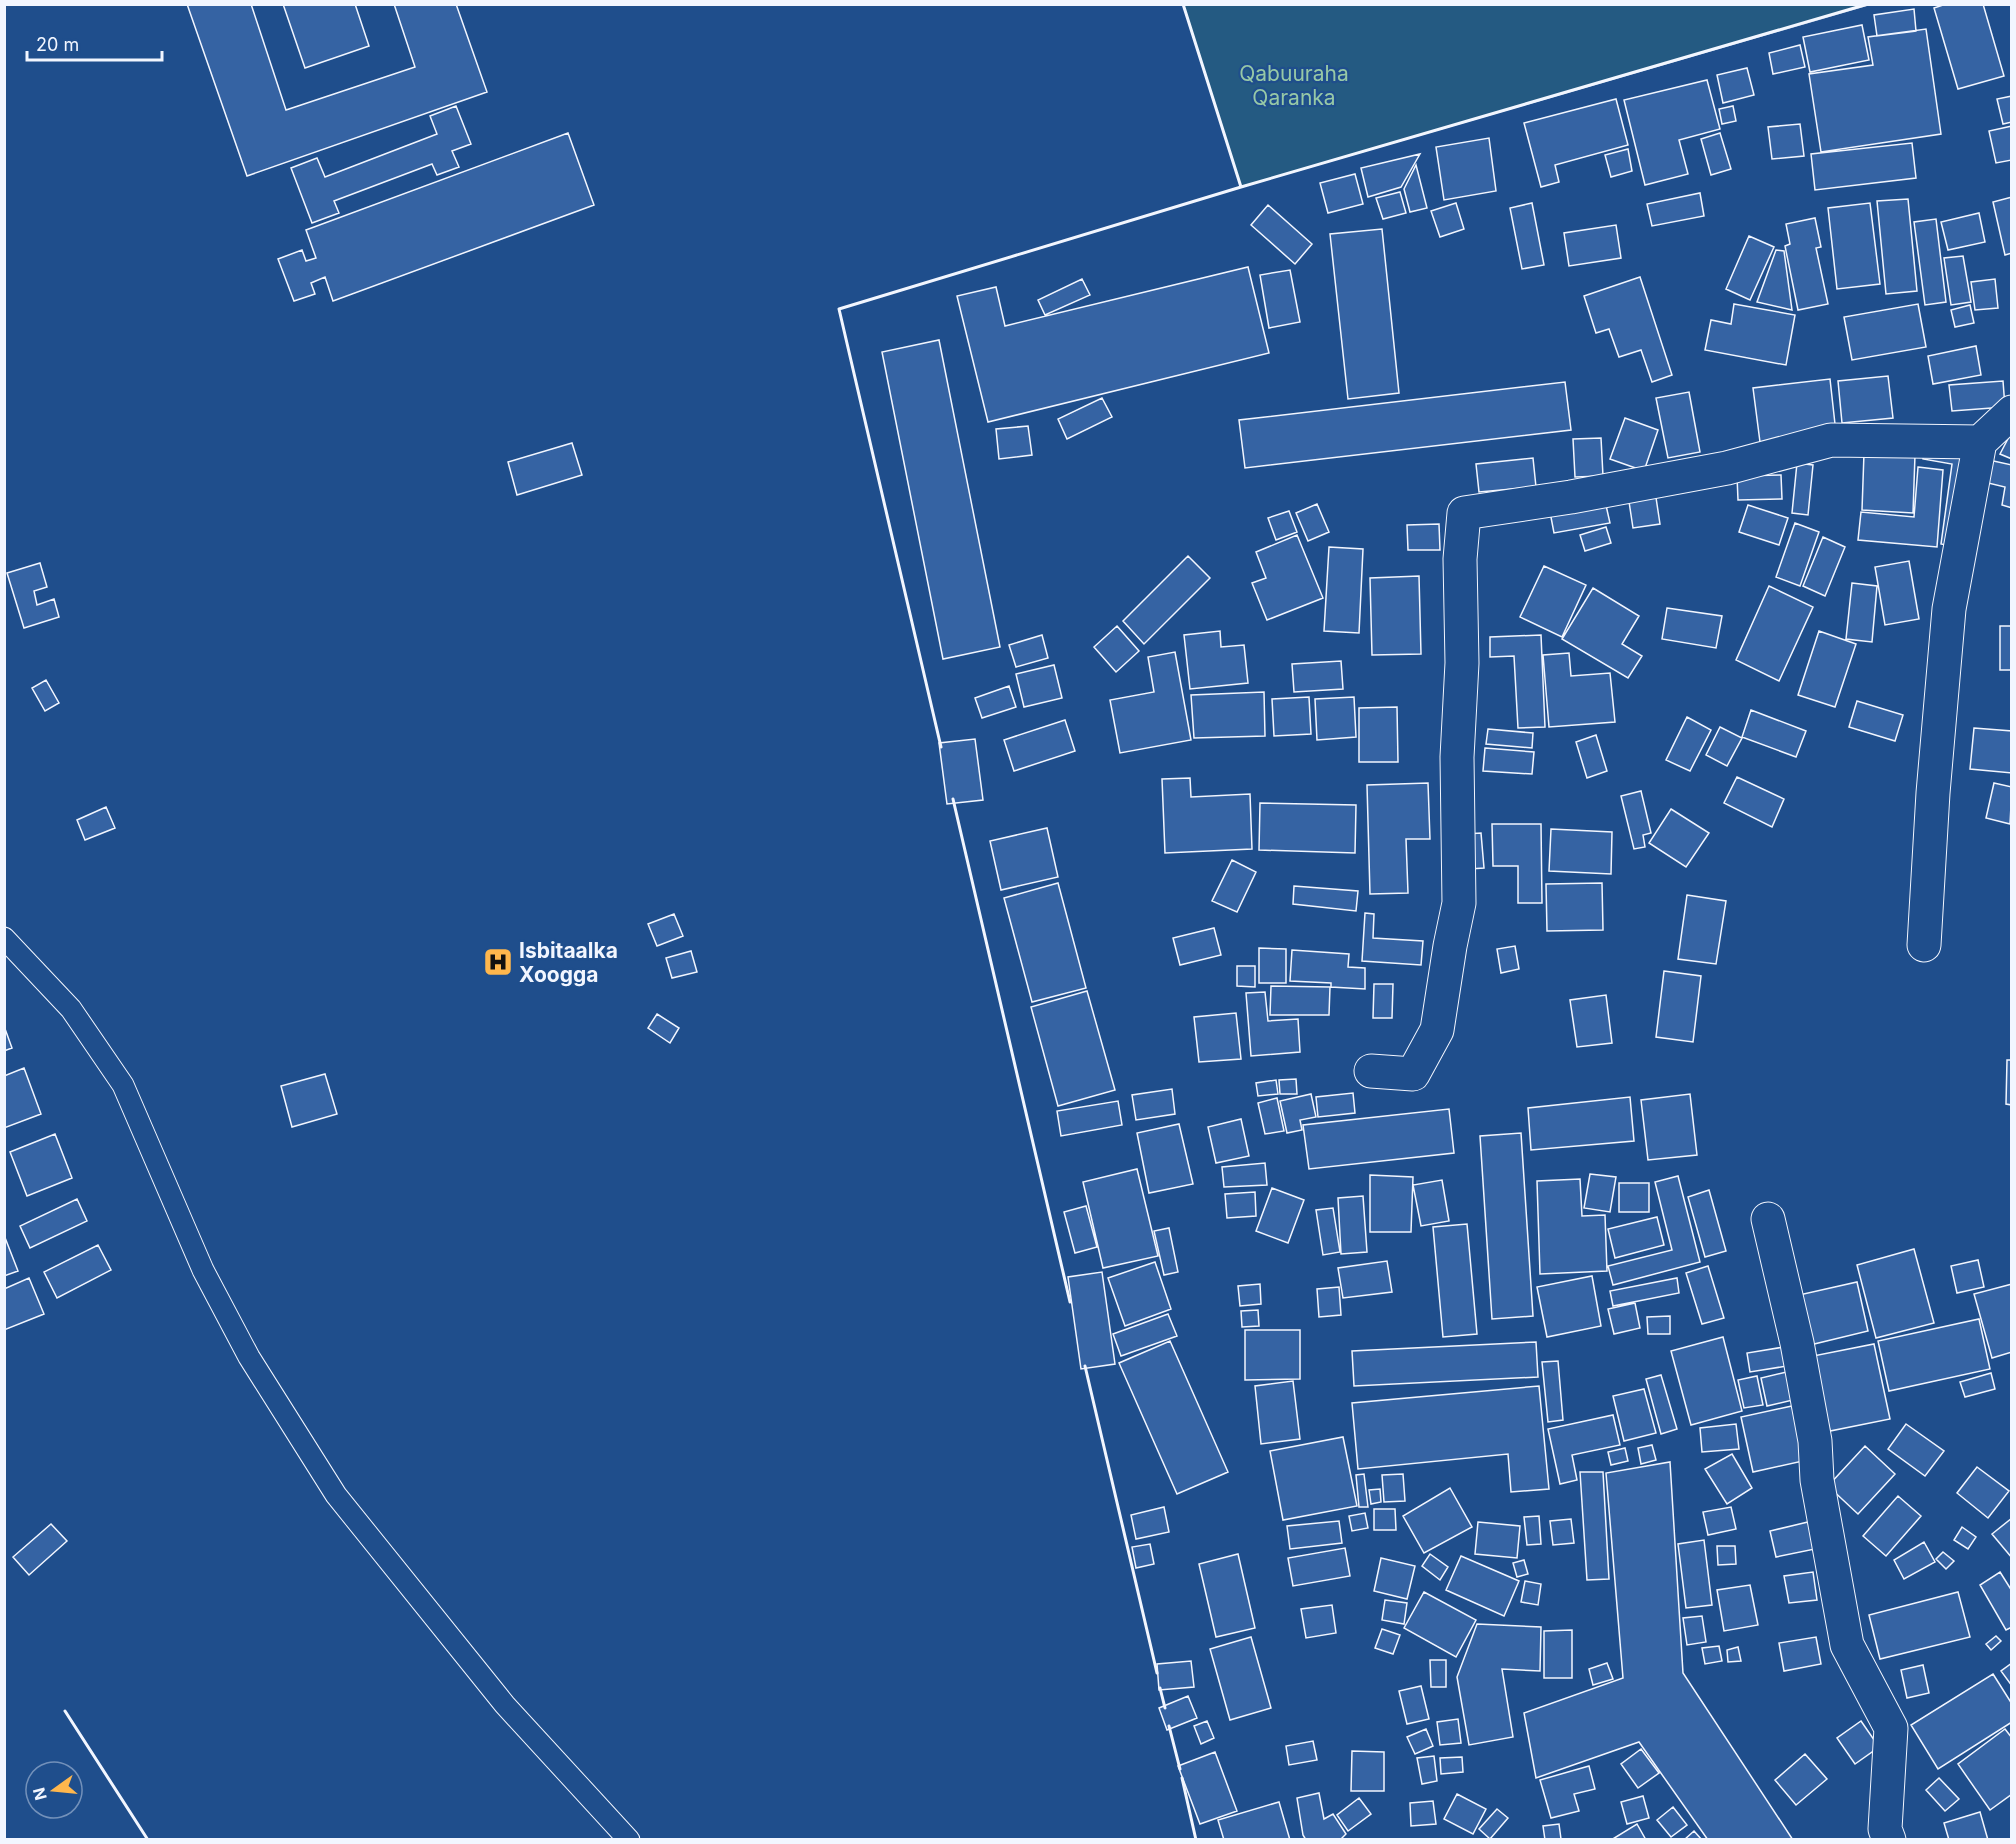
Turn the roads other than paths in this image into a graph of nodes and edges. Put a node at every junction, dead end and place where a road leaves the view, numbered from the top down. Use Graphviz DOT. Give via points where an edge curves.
graph roads {
  1 [pos="2012,412"];
  2 [pos="1980,442"];
  3 [pos="4,938"];
  4 [pos="1924,945"];
  5 [pos="1371,1071"];
  6 [pos="1768,1219"];
  7 [pos="629,1839"];
  8 [pos="1889,1839"];
  1 -- 2 [label="street"];
  2 -- 4 [label="street" via="1949,609"];
  2 -- 5 [label="street" via="1830,440 1727,468 1464,513 1457,757 1459,903 1437,1030 1413,1074"];
  3 -- 7 [label="lane" via="71,1009 123,1085 203,1270 249,1357 336,1495 505,1705"];
  6 -- 8 [label="street" via="1797,1342 1847,1645 1891,1728 1885,1829"];
}
